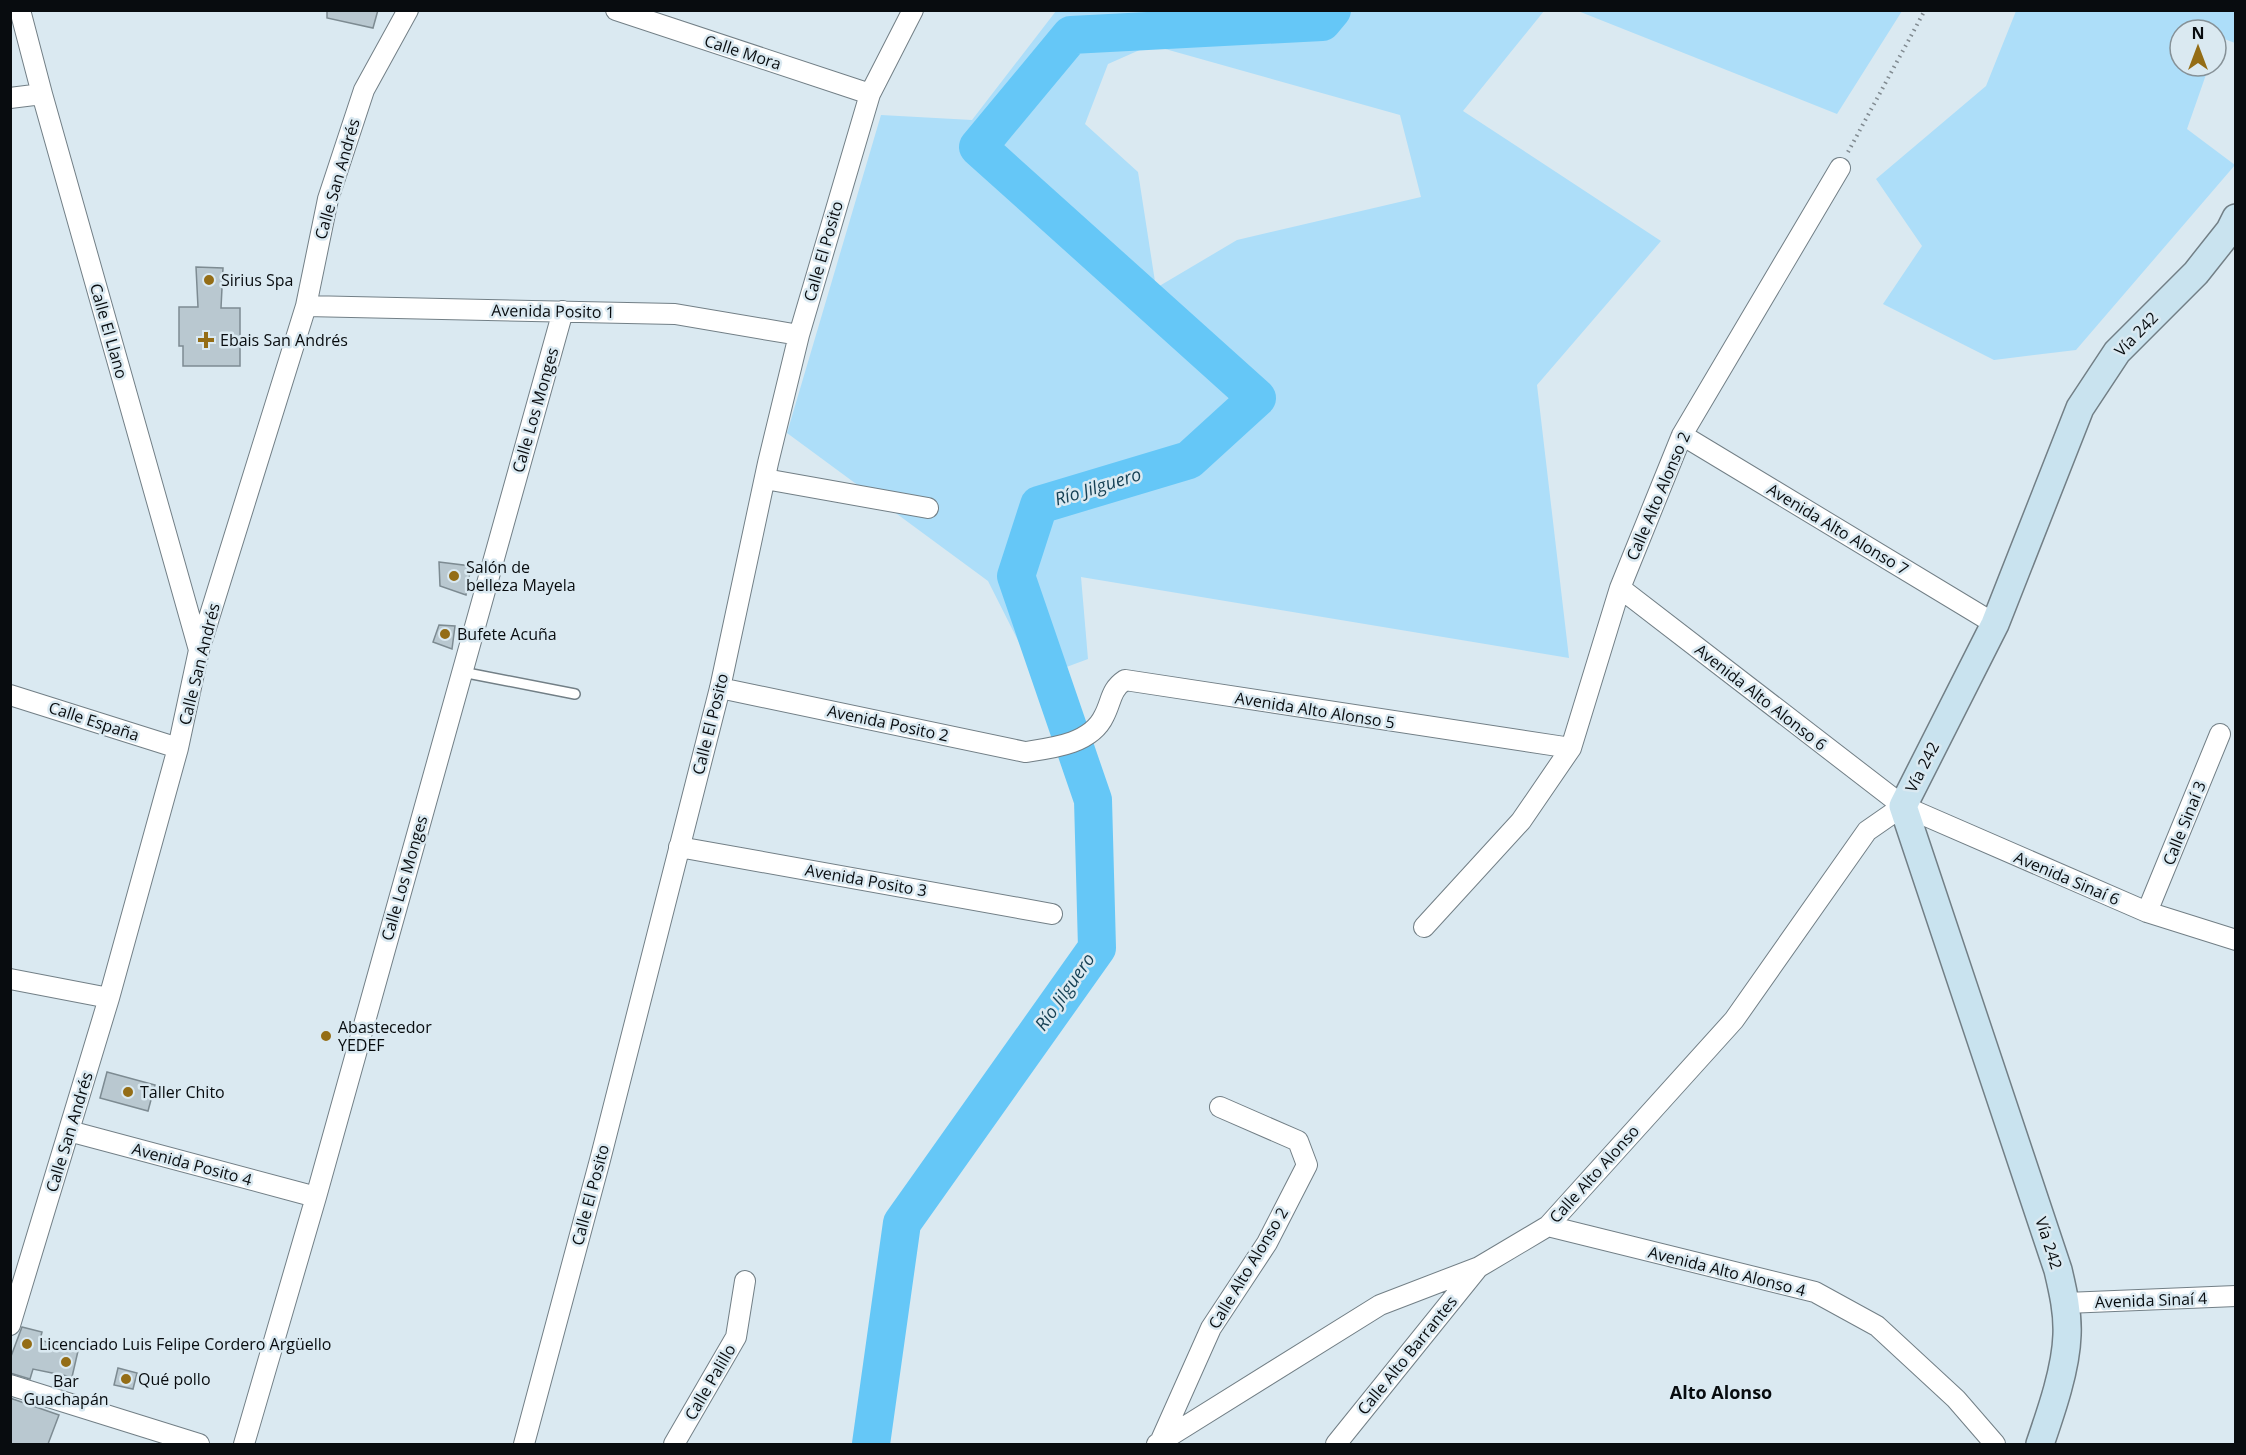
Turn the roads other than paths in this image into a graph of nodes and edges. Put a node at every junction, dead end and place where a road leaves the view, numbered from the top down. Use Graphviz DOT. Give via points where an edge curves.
graph roads {
  1 [pos="20,10"];
  2 [pos="408,10"];
  3 [pos="616,10"];
  4 [pos="913,10"];
  5 [pos="42,94"];
  6 [pos="870,94"];
  7 [pos="10,98"];
  8 [pos="1840,168"];
  9 [pos="2235,218"];
  10 [pos="306,306"];
  11 [pos="562,310"];
  12 [pos="799,334"];
  13 [pos="1682,435"];
  14 [pos="765,479"];
  15 [pos="928,508"];
  16 [pos="1620,588"];
  17 [pos="1995,624"];
  18 [pos="199,650"];
  19 [pos="462,672"];
  20 [pos="720,688"];
  21 [pos="10,694"];
  22 [pos="575,694"];
  23 [pos="1090,734"];
  24 [pos="2220,734"];
  25 [pos="178,748"];
  26 [pos="1571,748"];
  27 [pos="1903,806"];
  28 [pos="679,847"];
  29 [pos="2147,912"];
  30 [pos="1052,914"];
  31 [pos="1424,927"];
  32 [pos="2235,940"];
  33 [pos="10,978"];
  34 [pos="109,998"];
  35 [pos="1220,1107"];
  36 [pos="69,1131"];
  37 [pos="316,1197"];
  38 [pos="1548,1226"];
  39 [pos="1479,1267"];
  40 [pos="745,1281"];
  41 [pos="2235,1296"];
  42 [pos="2066,1303"];
  43 [pos="10,1325"];
  44 [pos="10,1385"];
  45 [pos="1159,1442"];
  46 [pos="199,1444"];
  47 [pos="244,1444"];
  48 [pos="524,1444"];
  49 [pos="674,1444"];
  50 [pos="1336,1444"];
  51 [pos="1995,1444"];
  52 [pos="2040,1444"];
  1 -- 5 [label="street, Calle El Llano"];
  2 -- 10 [label="street, Calle San Andrés" via="364,90 328,200"];
  3 -- 6 [label="street, Calle Mora"];
  4 -- 6 [label="street, Calle El Posito"];
  5 -- 7 [label="street"];
  5 -- 18 [label="street, Calle El Llano"];
  6 -- 12 [label="street, Calle El Posito"];
  8 -- 13 [label="street, Calle Alto Alonso 2"];
  9 -- 17 [label="main road, Vía 242" via="2196,273 2117,352 2080,408"];
  10 -- 11 [label="street, Avenida Posito 1"];
  10 -- 18 [label="street, Calle San Andrés"];
  11 -- 12 [label="street, Avenida Posito 1" via="675,314"];
  11 -- 19 [label="street, Calle Los Monges"];
  12 -- 14 [label="street, Calle El Posito"];
  13 -- 16 [label="street, Calle Alto Alonso 2"];
  13 -- 17 [label="street, Avenida Alto Alonso 7"];
  14 -- 15 [label="street"];
  14 -- 20 [label="street, Calle El Posito"];
  16 -- 26 [label="street, Calle Alto Alonso 2"];
  16 -- 27 [label="street, Avenida Alto Alonso 6"];
  17 -- 27 [label="main road, Vía 242"];
  18 -- 25 [label="street, Calle San Andrés"];
  19 -- 22 [label="lane"];
  19 -- 37 [label="street, Calle Los Monges"];
  20 -- 23 [label="street, Avenida Posito 2" via="1025,753 1057,748"];
  20 -- 28 [label="street, Calle El Posito"];
  21 -- 25 [label="street, Calle España"];
  23 -- 26 [label="street, Avenida Alto Alonso 5" via="1104,717 1110,695 1125,680"];
  24 -- 29 [label="street, Calle Sinaí 3"];
  25 -- 34 [label="street, Calle San Andrés"];
  26 -- 31 [label="street, Calle Alto Alonso 2" via="1521,821"];
  27 -- 29 [label="street, Avenida Sinaí 6"];
  27 -- 38 [label="street, Calle Alto Alonso" via="1867,831 1734,1020"];
  27 -- 42 [label="main road, Vía 242"];
  28 -- 30 [label="street, Avenida Posito 3"];
  28 -- 48 [label="street, Calle El Posito"];
  29 -- 32 [label="street, Avenida Sinaí 6"];
  33 -- 34 [label="street"];
  34 -- 36 [label="street, Calle San Andrés"];
  35 -- 45 [label="street, Calle Alto Alonso 2" via="1298,1141 1307,1165 1267,1243 1211,1328"];
  36 -- 37 [label="street, Avenida Posito 4"];
  36 -- 43 [label="street, Calle San Andrés"];
  37 -- 47 [label="street, Calle Los Monges"];
  38 -- 39 [label="street, Calle Alto Alonso"];
  38 -- 51 [label="street, Avenida Alto Alonso 4" via="1815,1292 1877,1326 1956,1399"];
  39 -- 45 [label="street, Calle Alto Alonso" via="1380,1305"];
  39 -- 50 [label="street, Calle Alto Barrantes"];
  40 -- 49 [label="street, Calle Palillo" via="736,1337"];
  41 -- 42 [label="street, Avenida Sinaí 4"];
  42 -- 52 [label="main road, Vía 242" via="2067,1337 2055,1399"];
  44 -- 46 [label="street"];
}
